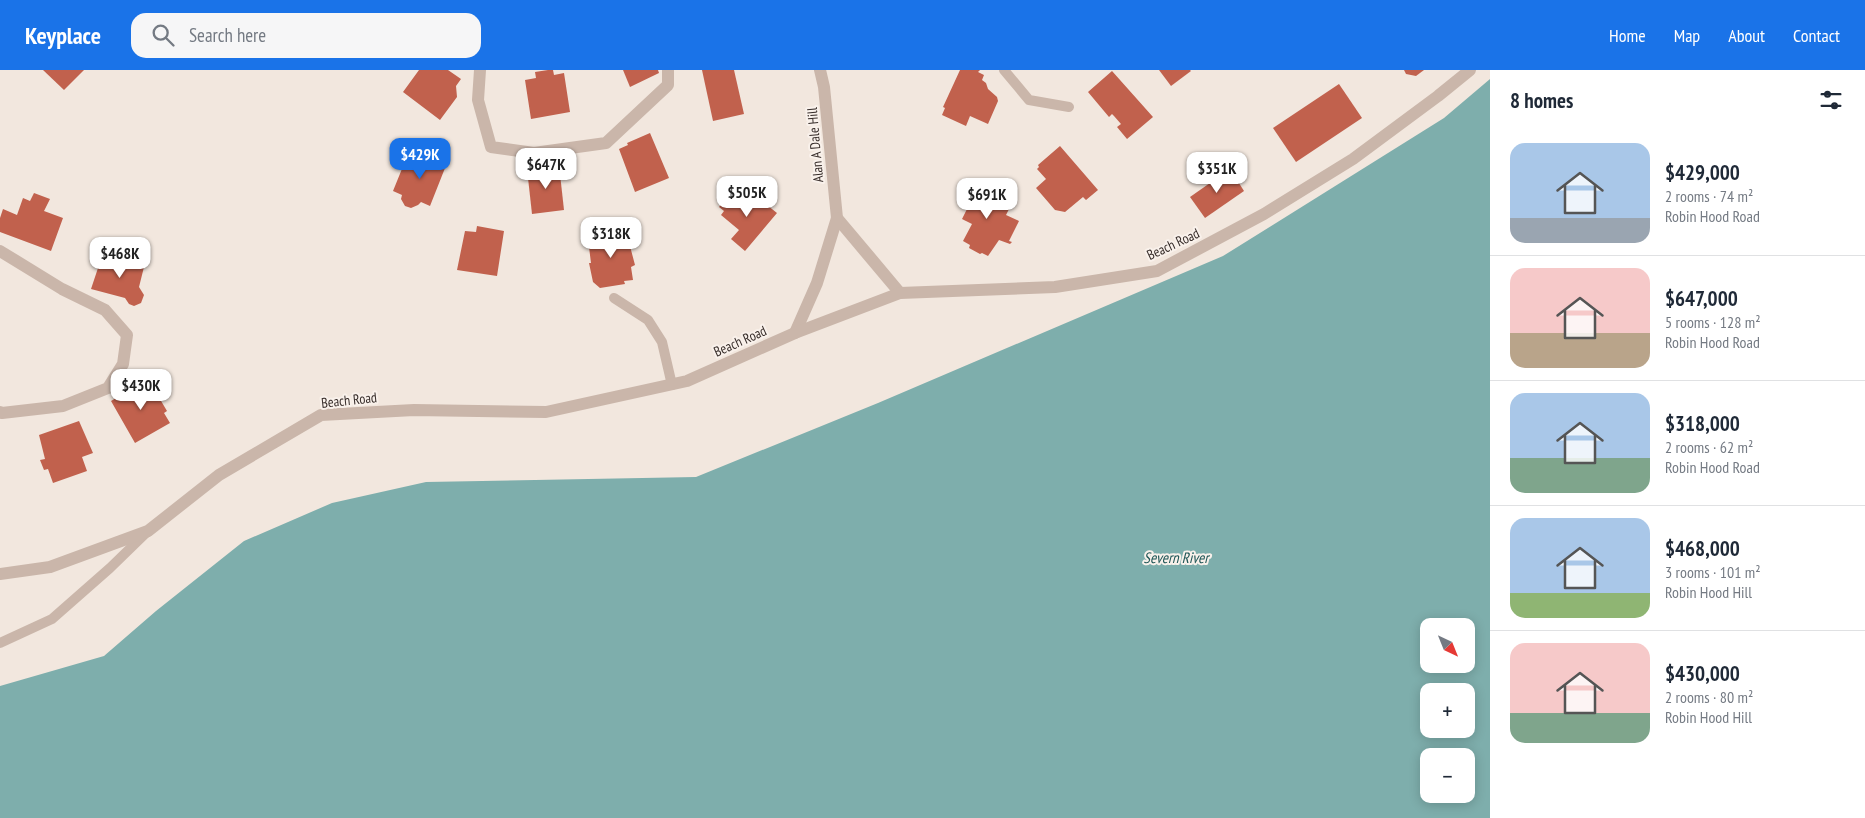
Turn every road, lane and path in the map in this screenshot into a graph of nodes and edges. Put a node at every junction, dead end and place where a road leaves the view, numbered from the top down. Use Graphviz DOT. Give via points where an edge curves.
graph roads {
  1 [pos="480,70"];
  2 [pos="668,70"];
  3 [pos="820,70"];
  4 [pos="1004,70"];
  5 [pos="1470,70"];
  6 [pos="1070,107"];
  7 [pos="836,218"];
  8 [pos="0,251"];
  9 [pos="900,293"];
  10 [pos="614,298"];
  11 [pos="795,333"];
  12 [pos="672,384"];
  13 [pos="0,412"];
  14 [pos="148,531"];
  15 [pos="0,574"];
  16 [pos="0,642"];
  1 -- 2 [label="street" via="478,100 491,148 534,153 606,143 668,85"];
  3 -- 7 [label="street, Alan A Dale Hill"];
  4 -- 6 [label="lane" via="1028,100"];
  5 -- 9 [label="street, Beach Road" via="1353,159 1264,214 1157,271 1055,287"];
  7 -- 9 [label="street"];
  7 -- 11 [label="street, Alan A Dale Hill" via="817,283"];
  8 -- 13 [label="street" via="62,289 105,310 127,335 123,364 108,388 63,406"];
  9 -- 11 [label="street, Beach Road"];
  10 -- 12 [label="lane" via="648,320 662,342"];
  11 -- 12 [label="street, Beach Road" via="687,382"];
  12 -- 14 [label="street, Beach Road" via="546,412 414,410 321,415 219,475"];
  14 -- 15 [label="street, Beach Road" via="50,567"];
  14 -- 16 [label="lane" via="52,619"];
}
